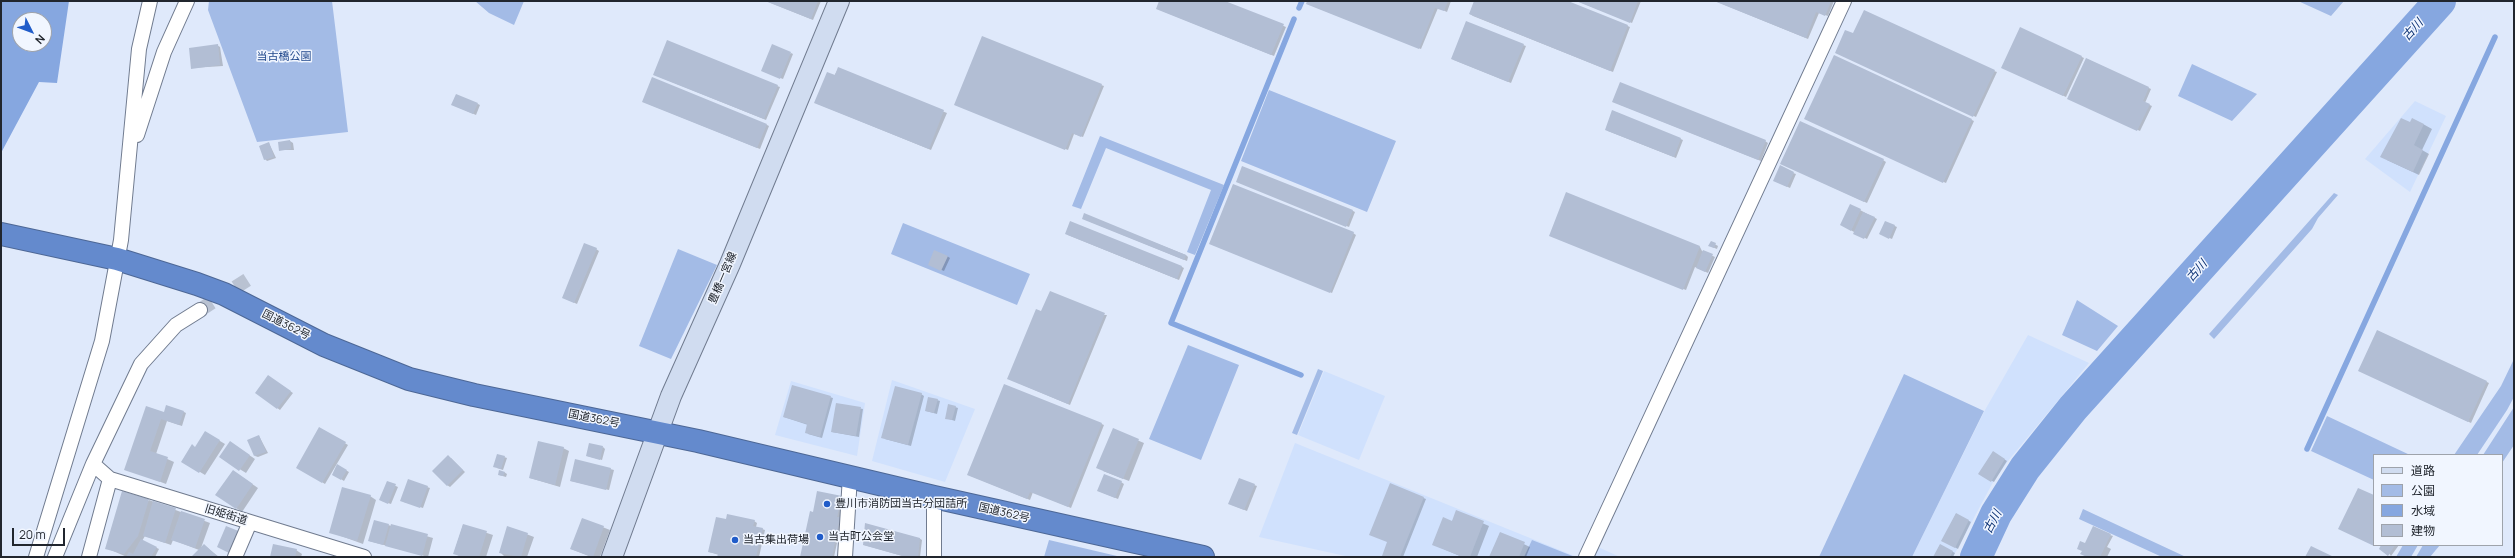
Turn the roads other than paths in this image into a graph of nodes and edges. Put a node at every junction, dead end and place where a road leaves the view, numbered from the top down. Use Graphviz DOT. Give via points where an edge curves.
graph roads {
  1 [pos="150,1"];
  2 [pos="187,1"];
  3 [pos="839,1"];
  4 [pos="1844,1"];
  5 [pos="129,159"];
  6 [pos="1,234"];
  7 [pos="109,257"];
  8 [pos="200,310"];
  9 [pos="657,432"];
  10 [pos="93,464"];
  11 [pos="850,476"];
  12 [pos="110,479"];
  13 [pos="934,497"];
  14 [pos="250,522"];
  15 [pos="349,555"];
  16 [pos="36,557"];
  17 [pos="55,557"];
  18 [pos="89,557"];
  19 [pos="235,557"];
  20 [pos="364,557"];
  21 [pos="612,557"];
  22 [pos="845,557"];
  23 [pos="935,557"];
  24 [pos="1204,557"];
  25 [pos="1586,557"];
  1 -- 5 [label="street" via="139,49"];
  2 -- 5 [label="street" via="164,52"];
  3 -- 9 [label="main road, 豊橋一宮線"];
  4 -- 25 [label="street"];
  5 -- 7 [label="street"];
  6 -- 7 [label="highway, 国道362号"];
  7 -- 9 [label="highway, 国道362号" via="224,294 324,345 409,379 474,395"];
  7 -- 16 [label="street" via="102,341"];
  8 -- 10 [label="street" via="176,326 141,364"];
  9 -- 11 [label="highway, 国道362号"];
  9 -- 21 [label="main road, 豊橋一宮線"];
  10 -- 12 [label="street, 旧姫街道"];
  10 -- 17 [label="street"];
  11 -- 13 [label="highway, 国道362号"];
  11 -- 22 [label="street"];
  12 -- 14 [label="street, 旧姫街道"];
  12 -- 18 [label="street"];
  13 -- 23 [label="street"];
  13 -- 24 [label="highway, 国道362号"];
  14 -- 15 [label="street, 旧姫街道"];
  14 -- 19 [label="street"];
  15 -- 20 [label="street, 旧姫街道"];
}
